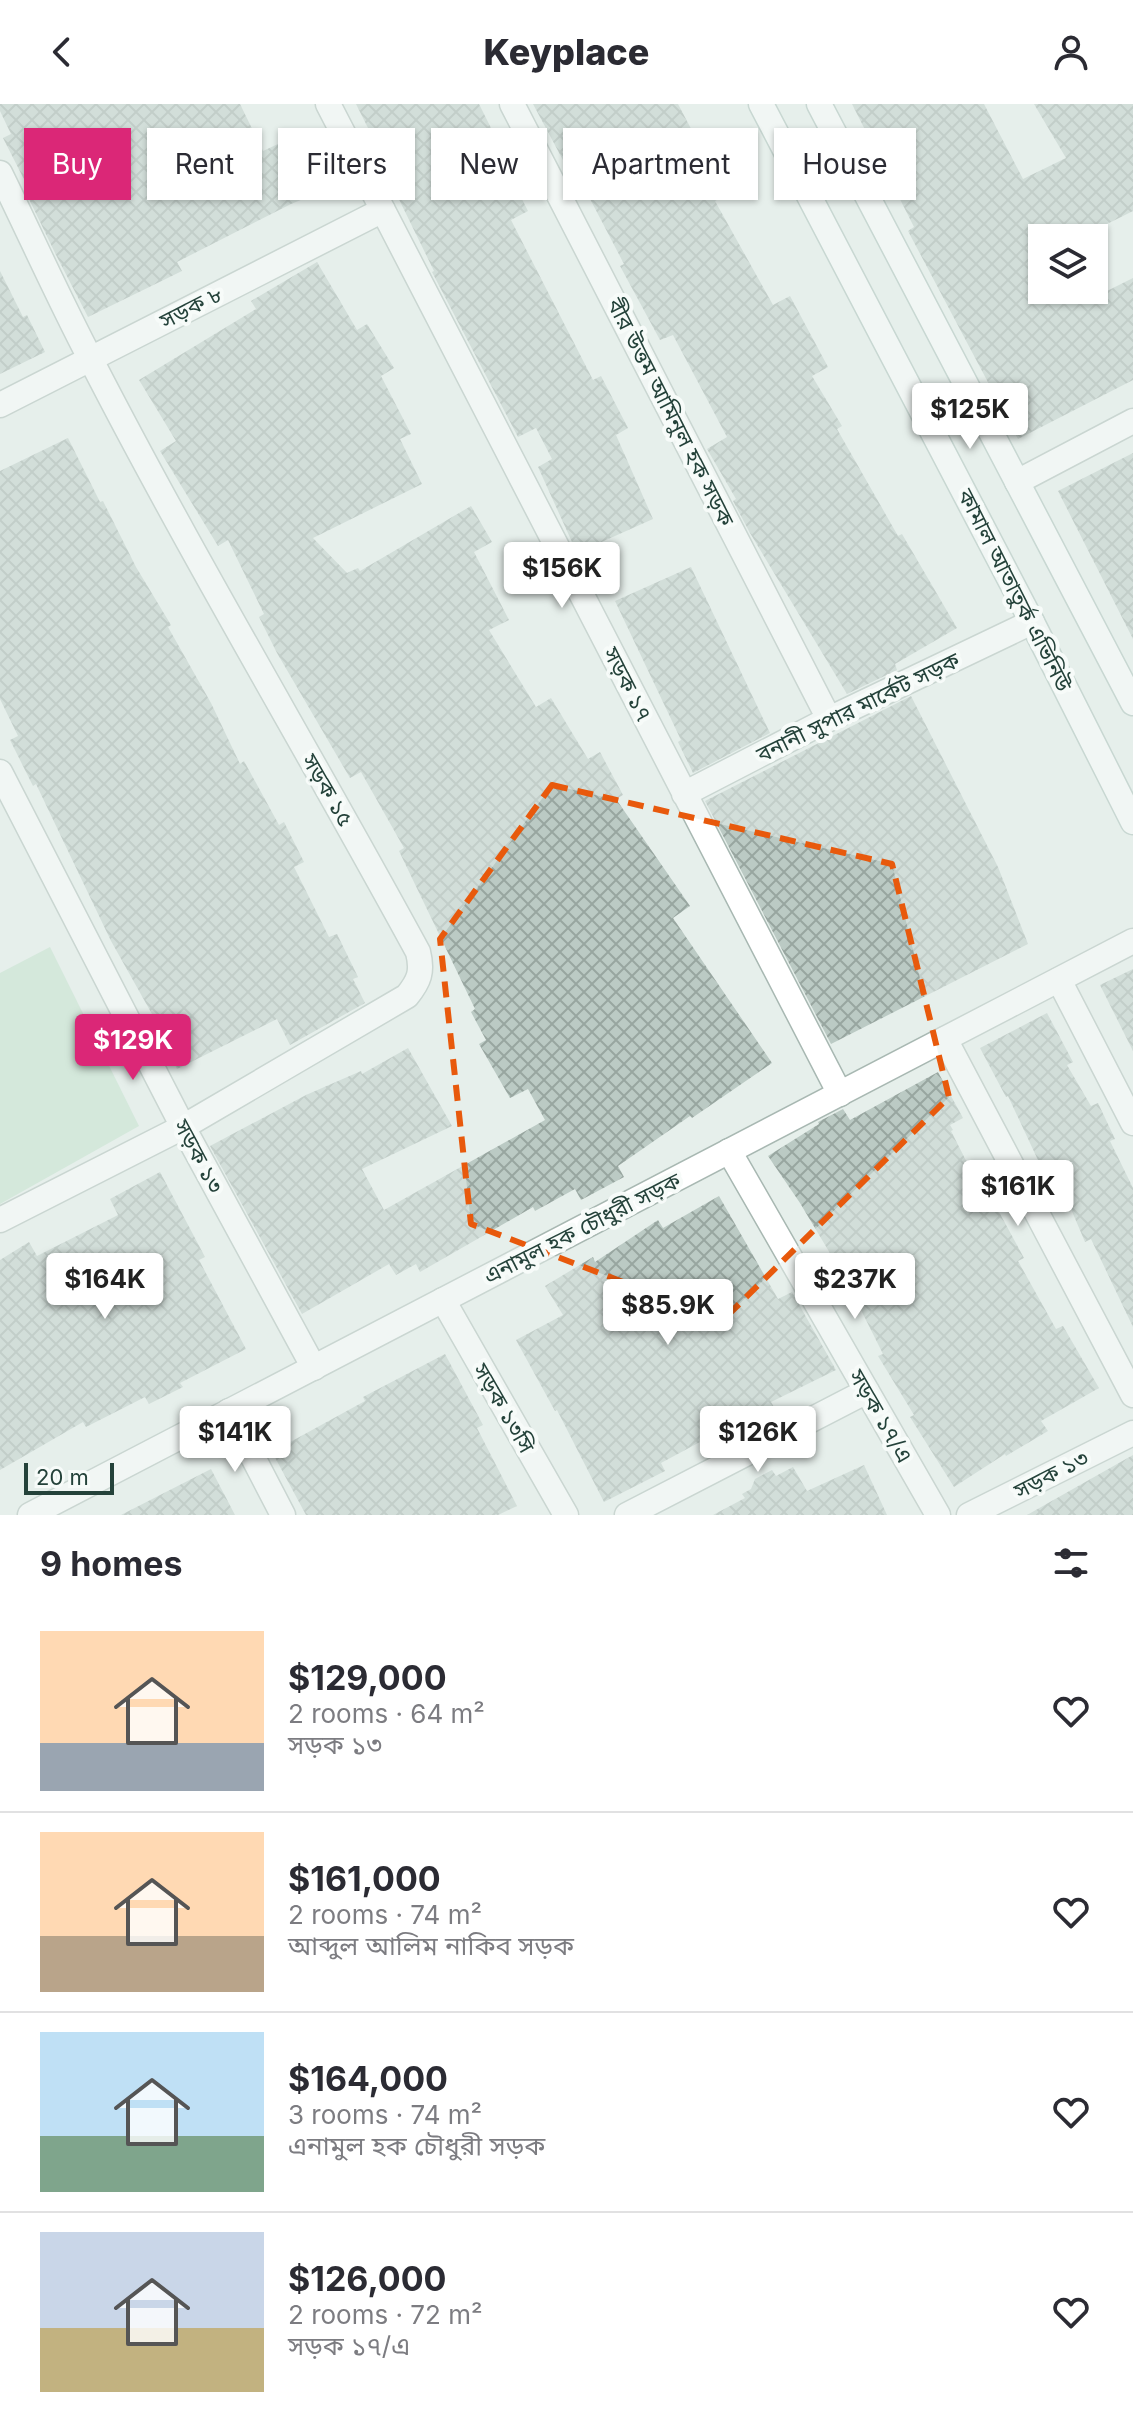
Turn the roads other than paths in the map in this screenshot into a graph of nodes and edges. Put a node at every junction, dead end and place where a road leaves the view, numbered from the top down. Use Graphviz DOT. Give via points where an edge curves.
graph roads {
  1 [pos="328,104"];
  2 [pos="512,104"];
  3 [pos="761,104"];
  4 [pos="819,104"];
  5 [pos="0,173"];
  6 [pos="383,210"];
  7 [pos="90,358"];
  8 [pos="0,405"];
  9 [pos="1133,421"];
  10 [pos="1017,482"];
  11 [pos="1032,622"];
  12 [pos="1133,703"];
  13 [pos="829,719"];
  14 [pos="0,772"];
  15 [pos="684,794"];
  16 [pos="1133,822"];
  17 [pos="1133,941"];
  18 [pos="1059,980"];
  19 [pos="945,1039"];
  20 [pos="840,1094"];
  21 [pos="1133,1123"];
  22 [pos="183,1127"];
  23 [pos="729,1151"];
  24 [pos="0,1220"];
  25 [pos="443,1300"];
  26 [pos="314,1368"];
  27 [pos="867,1391"];
  28 [pos="1133,1395"];
  29 [pos="229,1411"];
  30 [pos="1133,1433"];
  31 [pos="30,1515"];
  32 [pos="283,1515"];
  33 [pos="566,1515"];
  34 [pos="627,1515"];
  35 [pos="938,1515"];
  36 [pos="969,1515"];
  1 -- 6 [label="street, সড়ক ১৭"];
  2 -- 13 [label="street, বীর উত্তম আমিনুল হক সড়ক"];
  3 -- 11 [label="street, কামাল আতাতুর্ক এভিনিউ"];
  4 -- 10 [label="street"];
  5 -- 7 [label="street, সড়ক ১৫"];
  6 -- 7 [label="street, সড়ক ৮"];
  6 -- 15 [label="street, সড়ক ১৭"];
  7 -- 8 [label="street, সড়ক ৮"];
  7 -- 22 [label="street, সড়ক ১৫" via="421,965 419,982 407,996"];
  9 -- 10 [label="street"];
  10 -- 12 [label="street"];
  11 -- 13 [label="street, বনানী সুপার মার্কেট সড়ক"];
  11 -- 16 [label="street, কামাল আতাতুর্ক এভিনিউ"];
  13 -- 15 [label="street, বনানী সুপার মার্কেট সড়ক"];
  14 -- 22 [label="street, সড়ক ১৩"];
  15 -- 20 [label="street, সড়ক ১৭"];
  17 -- 18 [label="street, এনামুল হক চৌধুরী সড়ক"];
  18 -- 19 [label="street, এনামুল হক চৌধুরী সড়ক"];
  18 -- 21 [label="street"];
  19 -- 20 [label="street, এনামুল হক চৌধুরী সড়ক"];
  19 -- 28 [label="street"];
  20 -- 23 [label="street, এনামুল হক চৌধুরী সড়ক"];
  22 -- 24 [label="street, সড়ক ১৫"];
  22 -- 26 [label="street, সড়ক ১৩"];
  23 -- 25 [label="street, এনামুল হক চৌধুরী সড়ক"];
  23 -- 27 [label="street, সড়ক ১৭/এ"];
  25 -- 26 [label="street, এনামুল হক চৌধুরী সড়ক"];
  25 -- 33 [label="street, সড়ক ১৩সি"];
  26 -- 29 [label="street, এনামুল হক চৌধুরী সড়ক"];
  27 -- 34 [label="street"];
  27 -- 35 [label="street, সড়ক ১৭/এ"];
  29 -- 31 [label="street, এনামুল হক চৌধুরী সড়ক"];
  29 -- 32 [label="street"];
  30 -- 36 [label="street, সড়ক ১৩"];
}
